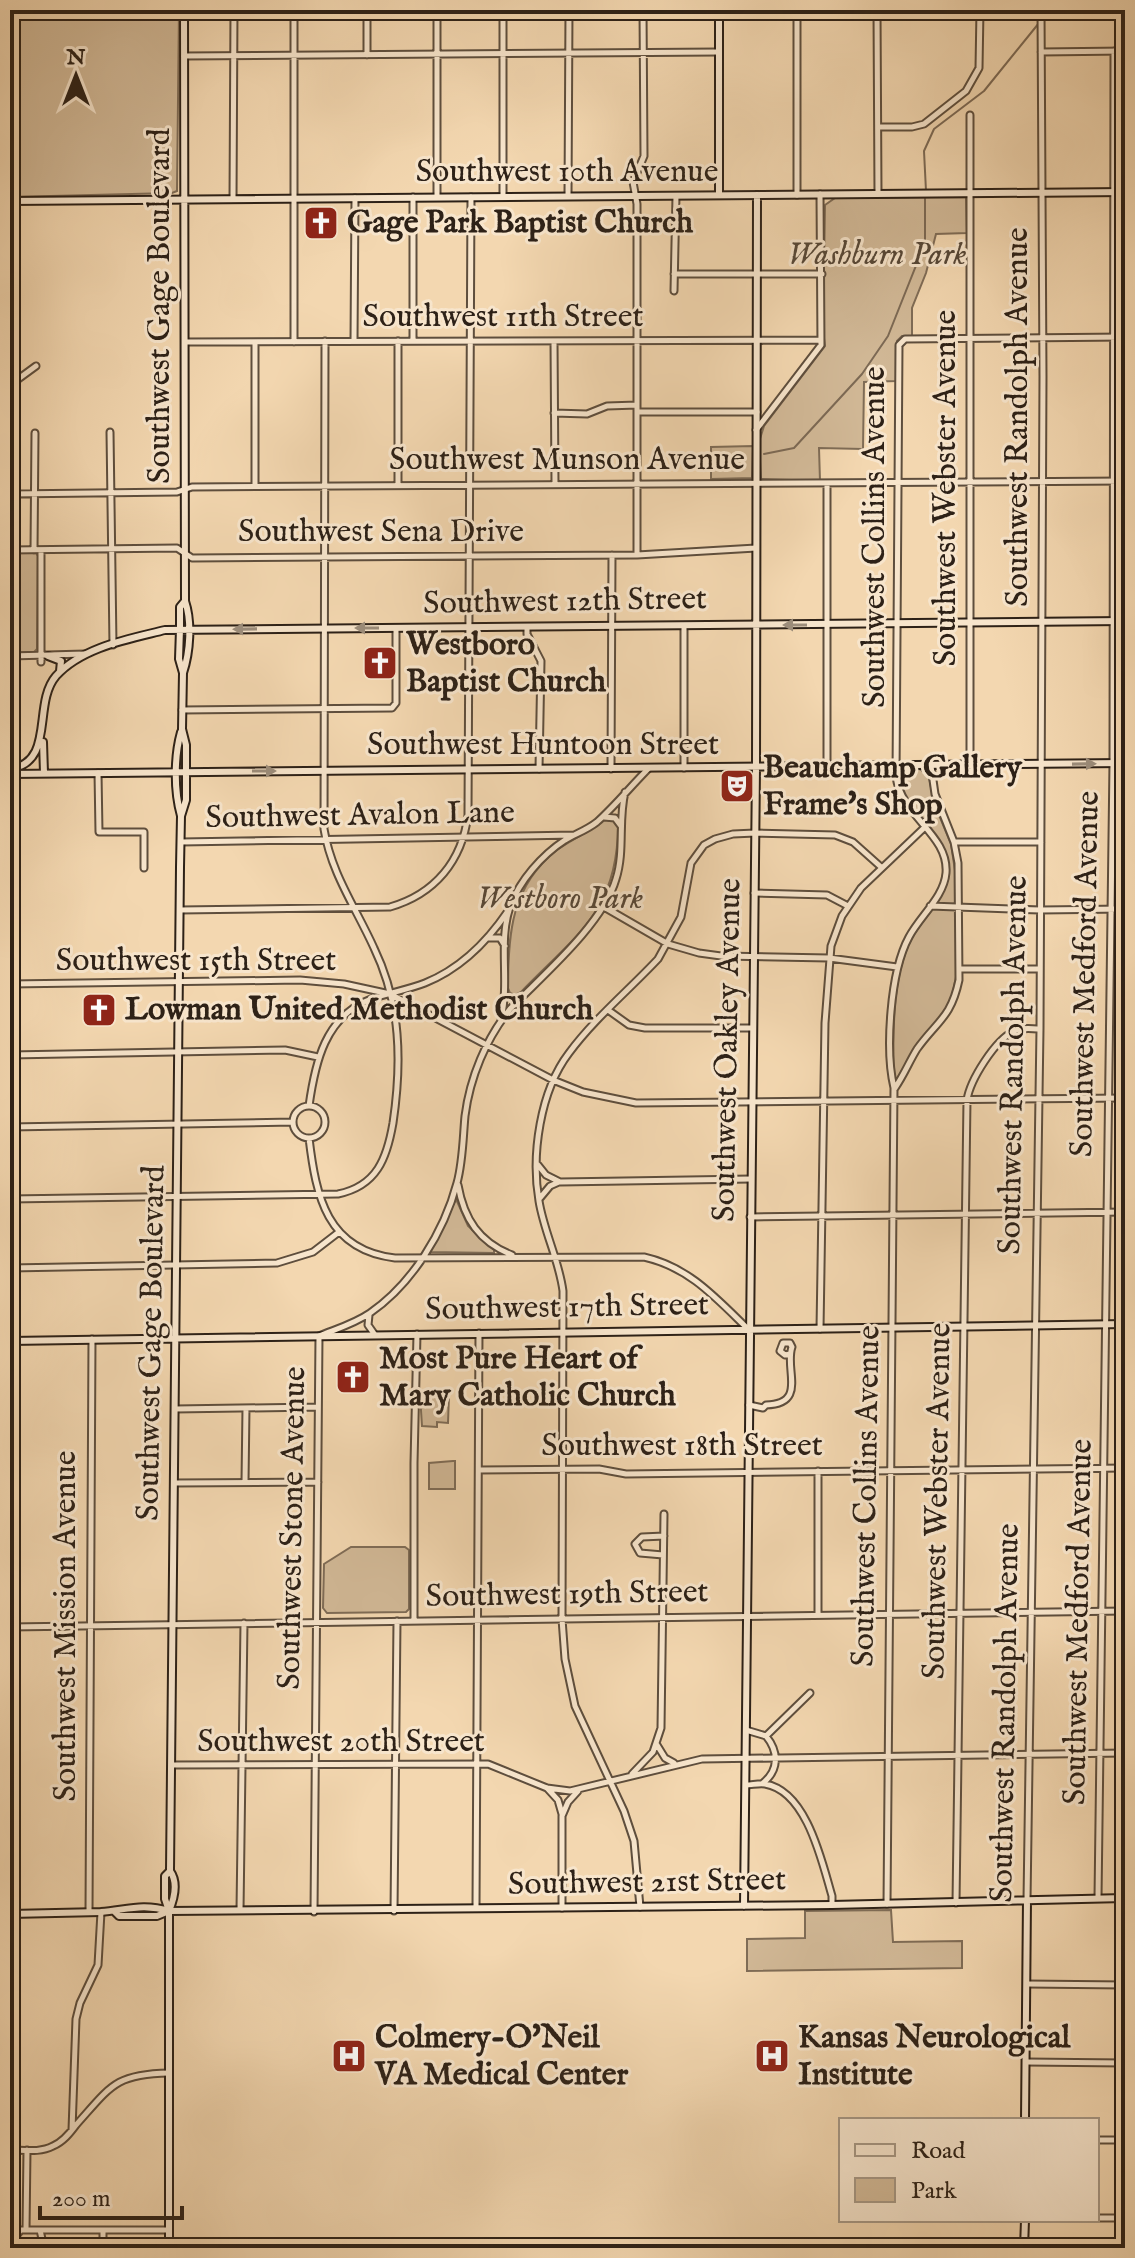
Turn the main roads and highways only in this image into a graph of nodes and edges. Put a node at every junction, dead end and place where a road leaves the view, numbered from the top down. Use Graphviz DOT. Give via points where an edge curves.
graph roads {
  1 [pos="184,10"];
  2 [pos="719,10"];
  3 [pos="1125,192"];
  4 [pos="719,195"];
  5 [pos="757,195"];
  6 [pos="185,199"];
  7 [pos="10,201"];
  8 [pos="185,601"];
  9 [pos="1125,621"];
  10 [pos="756,625"];
  11 [pos="180,629"];
  12 [pos="188,629"];
  13 [pos="44,658"];
  14 [pos="60,673"];
  15 [pos="183,673"];
  16 [pos="42,714"];
  17 [pos="182,729"];
  18 [pos="1125,763"];
  19 [pos="756,768"];
  20 [pos="10,771"];
  21 [pos="177,772"];
  22 [pos="186,772"];
  23 [pos="44,773"];
  24 [pos="181,816"];
  25 [pos="1125,1324"];
  26 [pos="749,1330"];
  27 [pos="176,1338"];
  28 [pos="10,1341"];
  29 [pos="1125,1898"];
  30 [pos="1027,1900"];
  31 [pos="744,1906"];
  32 [pos="169,1911"];
  33 [pos="10,1914"];
  34 [pos="1025,2118"];
  35 [pos="1025,2222"];
  36 [pos="169,2248"];
  37 [pos="1024,2248"];
  1 -- 6 [label="main road, Southwest Gage Boulevard"];
  2 -- 4 [label="main road"];
  3 -- 5 [label="main road, Southwest 10th Avenue"];
  4 -- 5 [label="main road, Southwest 10th Avenue"];
  4 -- 6 [label="main road, Southwest 10th Avenue"];
  5 -- 10 [label="main road, Southwest Oakley Avenue"];
  6 -- 7 [label="main road, Southwest 10th Avenue"];
  6 -- 8 [label="main road, Southwest Gage Boulevard"];
  8 -- 11 [label="main road, Southwest Gage Boulevard"];
  8 -- 12 [label="main road, Southwest Gage Boulevard"];
  9 -- 10 [label="main road, Southwest 12th Street, one-way"];
  10 -- 12 [label="main road, Southwest 12th Street, one-way"];
  10 -- 19 [label="main road, Southwest Oakley Avenue"];
  11 -- 12 [label="main road, Southwest 12th Street"];
  11 -- 14 [label="main road, Southwest 12th Street" via="93,652"];
  11 -- 15 [label="main road, Southwest Gage Boulevard"];
  12 -- 15 [label="main road, Southwest Gage Boulevard"];
  13 -- 14 [label="main road" via="61,661"];
  14 -- 16 [label="main road" via="49,686"];
  15 -- 17 [label="main road, Southwest Gage Boulevard"];
  16 -- 20 [label="main road" via="36,753"];
  16 -- 23 [label="main road"];
  17 -- 21 [label="main road, Southwest Gage Boulevard"];
  17 -- 22 [label="main road, Southwest Gage Boulevard"];
  19 -- 18 [label="main road, Southwest Huntoon Street, one-way"];
  22 -- 19 [label="main road, Southwest Huntoon Street, one-way"];
  19 -- 26 [label="main road, Southwest Oakley Avenue"];
  20 -- 23 [label="main road, Southwest Huntoon Street"];
  21 -- 22 [label="main road, Southwest Huntoon Street"];
  21 -- 23 [label="main road, Southwest Huntoon Street"];
  21 -- 24 [label="main road, Southwest Gage Boulevard"];
  22 -- 24 [label="main road, Southwest Gage Boulevard"];
  24 -- 27 [label="main road, Southwest Gage Boulevard"];
  25 -- 26 [label="main road, Southwest 17th Street"];
  26 -- 27 [label="main road, Southwest 17th Street"];
  26 -- 31 [label="main road, Southwest Oakley Avenue"];
  27 -- 28 [label="main road, Southwest 17th Street"];
  27 -- 32 [label="main road, Southwest Gage Boulevard" via="170,1871 165,1876"];
  29 -- 30 [label="main road, Southwest 21st Street"];
  30 -- 31 [label="main road, Southwest 21st Street"];
  30 -- 34 [label="main road, Southwest Randolph Avenue"];
  31 -- 32 [label="main road, Southwest 21st Street"];
  32 -- 33 [label="main road, Southwest 21st Street" via="157,1907"];
  32 -- 36 [label="main road, Southwest Gage Boulevard"];
  35 -- 37 [label="main road"];
}
